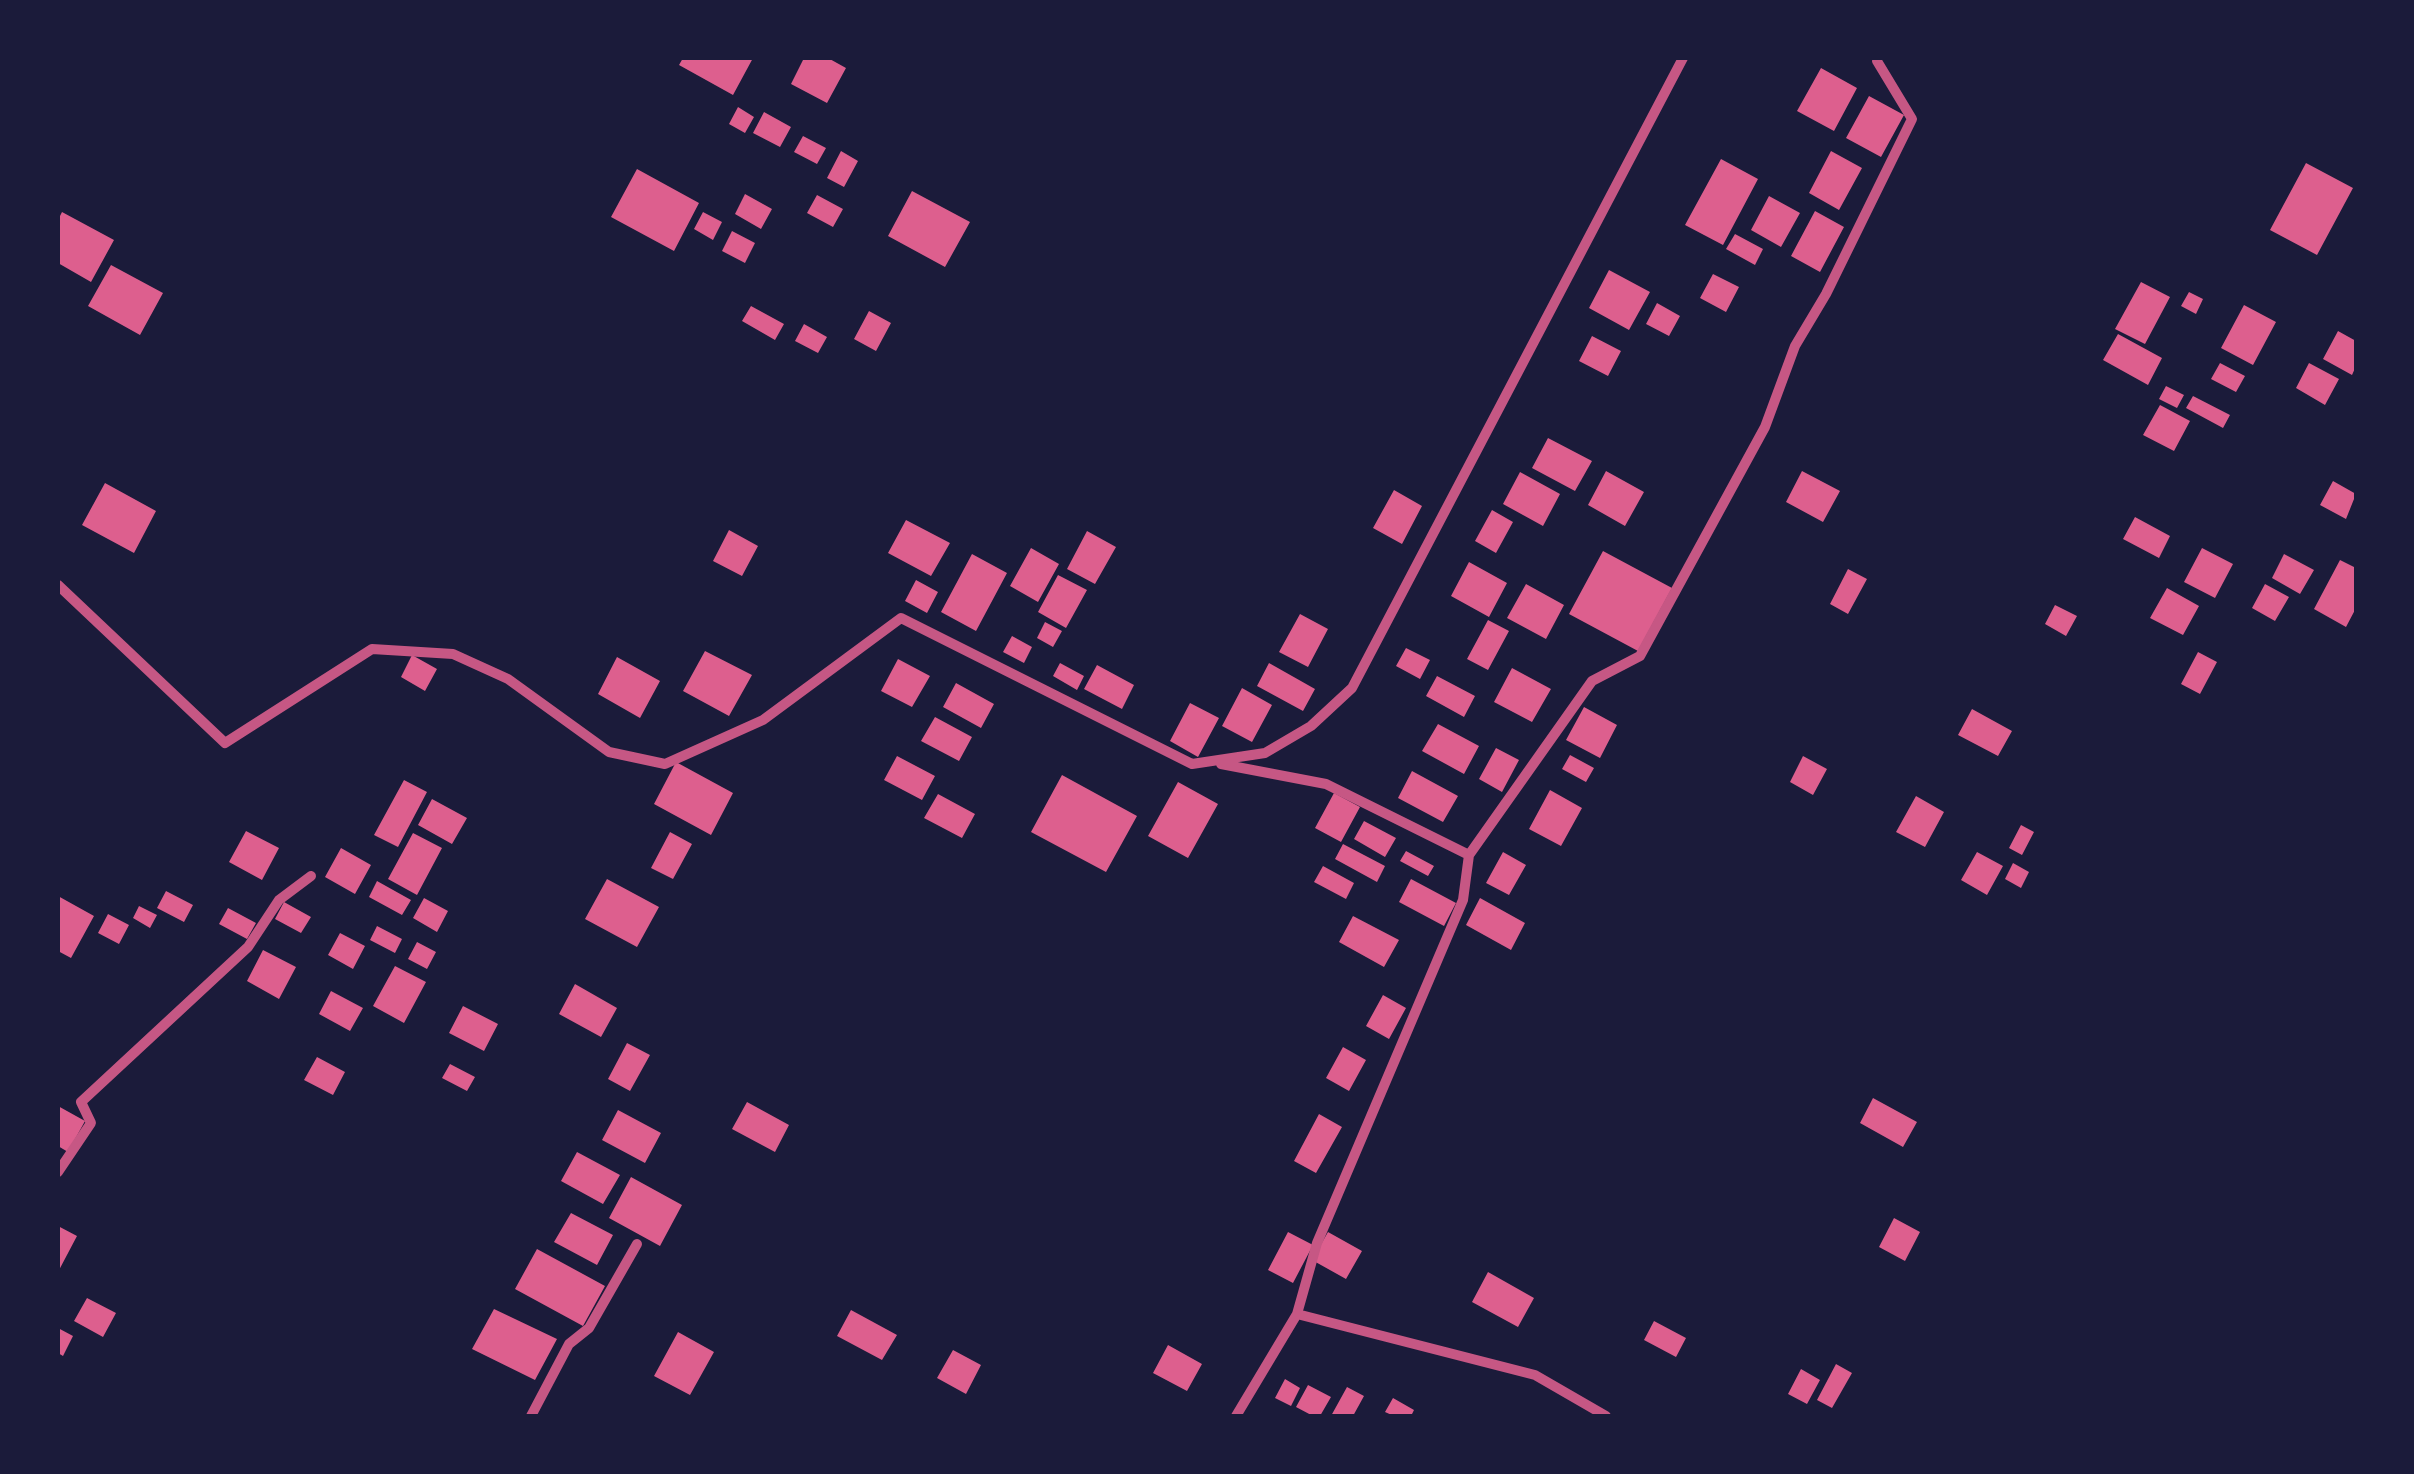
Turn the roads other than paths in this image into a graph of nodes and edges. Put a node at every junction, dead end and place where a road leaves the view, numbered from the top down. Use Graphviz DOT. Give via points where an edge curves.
graph roads {
  1 [pos="1683,58"];
  2 [pos="1876,59"];
  3 [pos="58,585"];
  4 [pos="1215,763"];
  5 [pos="1469,855"];
  6 [pos="311,876"];
  7 [pos="58,1172"];
  8 [pos="637,1244"];
  9 [pos="1297,1314"];
  10 [pos="531,1416"];
  11 [pos="1236,1416"];
  12 [pos="1606,1416"];
  1 -- 4 [label="street" via="1352,688 1311,726 1265,753"];
  2 -- 5 [label="street" via="1912,119 1794,346 1765,427 1640,656 1592,681"];
  3 -- 4 [label="street" via="226,743 372,649 453,654 508,679 609,752 664,764 763,720 901,618 1192,764"];
  4 -- 5 [label="street" via="1326,784"];
  5 -- 9 [label="street" via="1463,900 1317,1243"];
  6 -- 7 [label="street" via="280,900 248,947 81,1102 92,1123"];
  8 -- 10 [label="street"];
  9 -- 11 [label="street"];
  9 -- 12 [label="street" via="1534,1376"];
}
